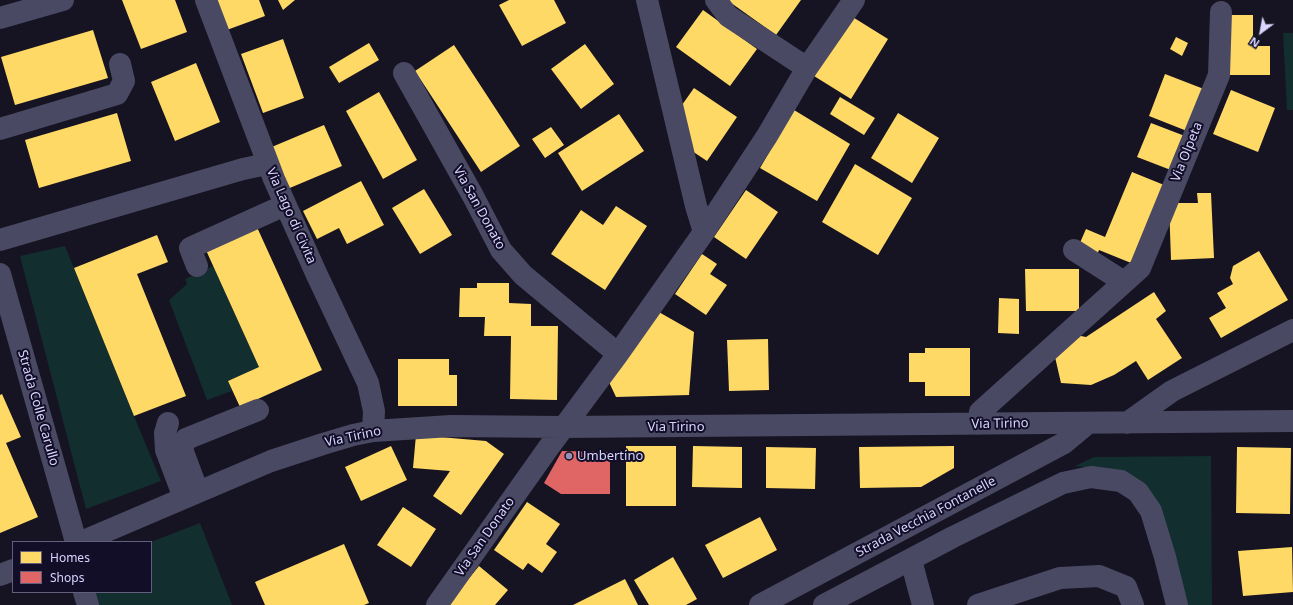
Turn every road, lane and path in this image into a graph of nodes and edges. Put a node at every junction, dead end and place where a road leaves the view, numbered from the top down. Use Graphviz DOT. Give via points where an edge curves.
graph roads {
  1 [pos="63,0"];
  2 [pos="206,0"];
  3 [pos="647,0"];
  4 [pos="716,0"];
  5 [pos="854,0"];
  6 [pos="1221,12"];
  7 [pos="0,18"];
  8 [pos="120,64"];
  9 [pos="807,68"];
  10 [pos="404,73"];
  11 [pos="0,129"];
  12 [pos="268,164"];
  13 [pos="285,205"];
  14 [pos="704,232"];
  15 [pos="0,240"];
  16 [pos="1074,250"];
  17 [pos="197,266"];
  18 [pos="0,274"];
  19 [pos="1124,282"];
  20 [pos="1293,330"];
  21 [pos="618,354"];
  22 [pos="258,410"];
  23 [pos="1293,421"];
  24 [pos="168,423"];
  25 [pos="1088,423"];
  26 [pos="1127,423"];
  27 [pos="978,424"];
  28 [pos="563,427"];
  29 [pos="373,431"];
  30 [pos="191,495"];
  31 [pos="76,541"];
  32 [pos="83,541"];
  33 [pos="911,560"];
  34 [pos="12,570"];
  35 [pos="0,575"];
  36 [pos="84,593"];
  37 [pos="88,605"];
  38 [pos="437,605"];
  39 [pos="760,605"];
  40 [pos="824,605"];
  41 [pos="923,605"];
  42 [pos="978,605"];
  43 [pos="1132,605"];
  44 [pos="1177,605"];
  1 -- 7 [label="street"];
  2 -- 12 [label="street, Via Lago di Civita"];
  3 -- 14 [label="street"];
  4 -- 9 [label="street" via="728,16"];
  5 -- 9 [label="street, Via San Donato"];
  6 -- 19 [label="street, Via Olpeta" via="1219,75 1140,268"];
  8 -- 11 [label="street" via="124,81 117,94"];
  9 -- 14 [label="street, Via San Donato" via="767,136"];
  10 -- 21 [label="street, Via San Donato" via="501,250 523,275"];
  12 -- 13 [label="street, Via Lago di Civita"];
  12 -- 15 [label="street" via="243,169"];
  13 -- 17 [label="street" via="190,248"];
  13 -- 29 [label="street, Via Lago di Civita" via="368,384 374,411"];
  14 -- 21 [label="street, Via San Donato"];
  16 -- 19 [label="street"];
  18 -- 31 [label="street, Strada Colle Carullo"];
  19 -- 27 [label="street, Via Olpeta" via="980,412"];
  20 -- 26 [label="street" via="1172,391"];
  21 -- 28 [label="street, Via San Donato"];
  22 -- 30 [label="street" via="186,439 182,449"];
  23 -- 26 [label="street, Via Tirino"];
  24 -- 30 [label="street" via="165,433 166,450"];
  25 -- 26 [label="street, Via Tirino"];
  25 -- 27 [label="street, Via Tirino"];
  25 -- 39 [label="street, Strada Vecchia Fontanelle" via="1064,444"];
  27 -- 28 [label="street, Via Tirino"];
  28 -- 29 [label="street, Via Tirino" via="452,426"];
  28 -- 38 [label="street, Via San Donato"];
  29 -- 30 [label="street, Via Tirino" via="278,459"];
  30 -- 32 [label="street, Via Tirino"];
  33 -- 40 [label="street"];
  33 -- 41 [label="street"];
  33 -- 44 [label="street" via="1063,483 1091,477 1121,481 1138,492 1150,511"];
  34 -- 35 [label="street"];
  36 -- 37 [label="street"];
  42 -- 43 [label="street" via="1060,578 1098,576 1126,588"];
}
